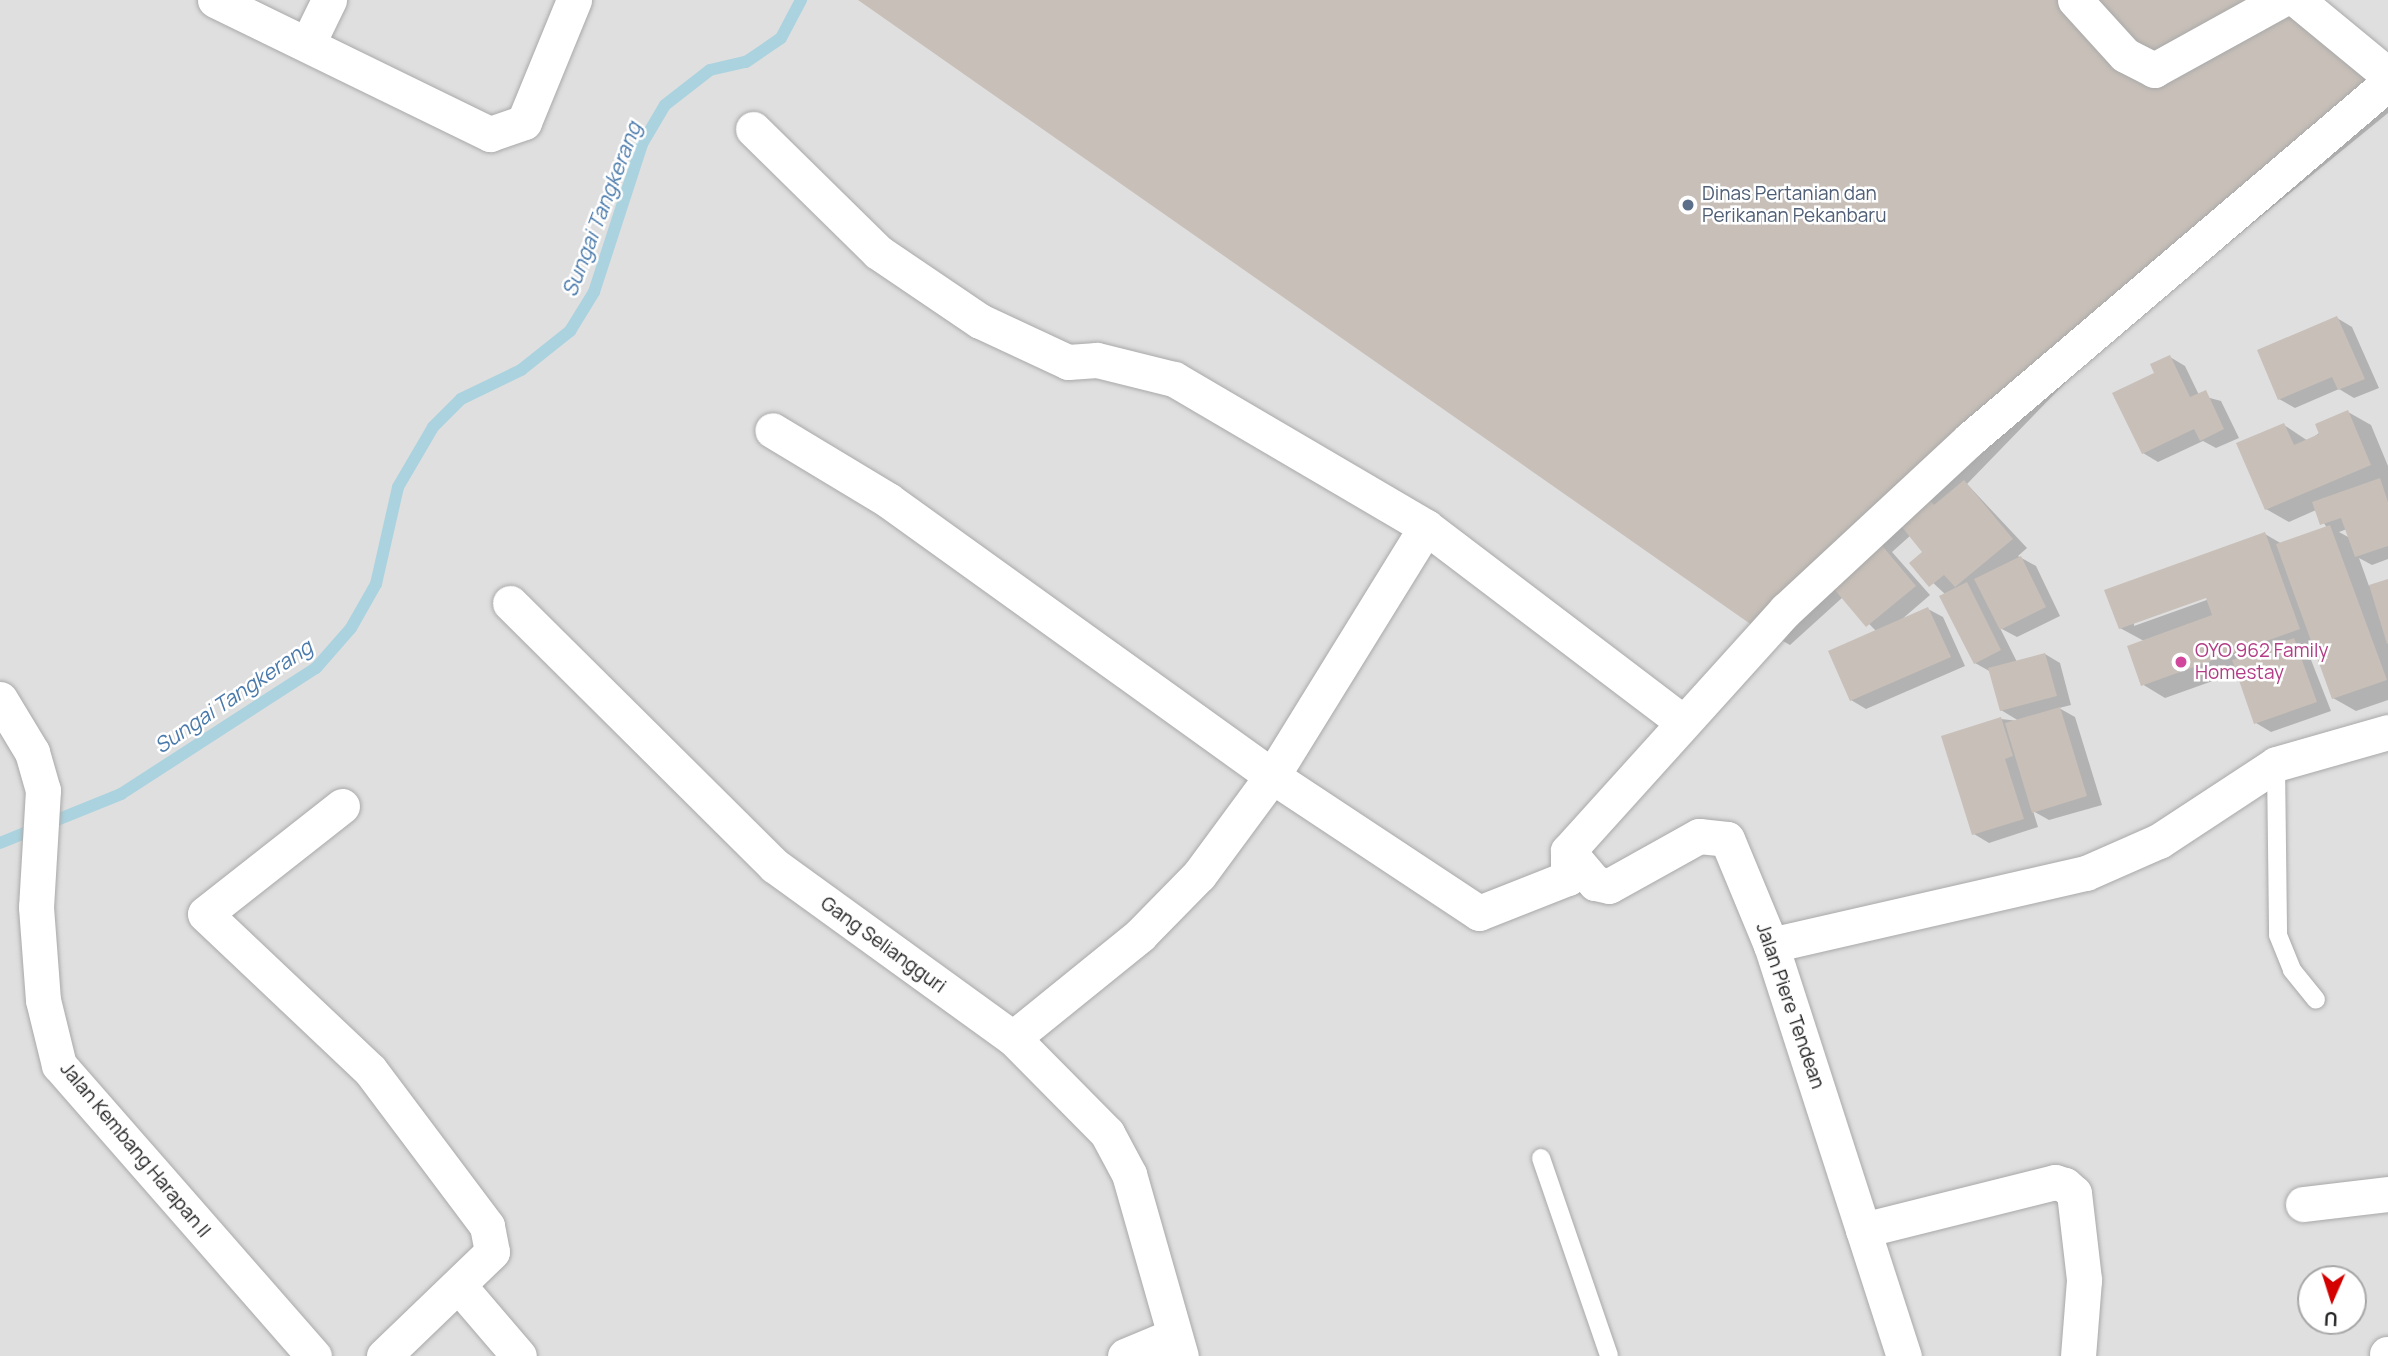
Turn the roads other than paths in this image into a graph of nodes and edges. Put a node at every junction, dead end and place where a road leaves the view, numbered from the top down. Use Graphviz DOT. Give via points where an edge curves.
graph roads {
  1 [pos="215,0"];
  2 [pos="329,0"];
  3 [pos="574,0"];
  4 [pos="2075,0"];
  5 [pos="2281,0"];
  6 [pos="2297,0"];
  7 [pos="308,43"];
  8 [pos="2388,75"];
  9 [pos="2388,83"];
  10 [pos="753,129"];
  11 [pos="772,430"];
  12 [pos="1426,527"];
  13 [pos="510,603"];
  14 [pos="0,699"];
  15 [pos="1682,721"];
  16 [pos="2388,732"];
  17 [pos="2276,764"];
  18 [pos="1272,776"];
  19 [pos="342,806"];
  20 [pos="1568,852"];
  21 [pos="1771,944"];
  22 [pos="2316,1000"];
  23 [pos="1013,1038"];
  24 [pos="1541,1158"];
  25 [pos="2388,1194"];
  26 [pos="2303,1204"];
  27 [pos="1863,1230"];
  28 [pos="459,1286"];
  29 [pos="1177,1346"];
  30 [pos="314,1356"];
  31 [pos="384,1356"];
  32 [pos="519,1356"];
  33 [pos="1125,1356"];
  34 [pos="1609,1356"];
  35 [pos="1905,1356"];
  36 [pos="2078,1356"];
  1 -- 7 [label="street"];
  2 -- 7 [label="street"];
  3 -- 7 [label="street" via="524,122 502,133 476,130"];
  4 -- 5 [label="street" via="2125,55 2154,70"];
  6 -- 8 [label="street"];
  9 -- 15 [label="street" via="1970,439 1778,618"];
  10 -- 12 [label="street" via="878,252 980,321 1068,362 1097,360 1174,379"];
  11 -- 18 [label="street" via="888,500"];
  12 -- 15 [label="street"];
  12 -- 18 [label="street"];
  13 -- 23 [label="street, Gang Seliangguri" via="775,866"];
  14 -- 30 [label="street, Jalan Kembang Harapan II" via="32,752 43,790 36,907 43,1000 59,1065"];
  15 -- 20 [label="street"];
  16 -- 17 [label="street"];
  17 -- 21 [label="street" via="2159,841 2086,873"];
  17 -- 22 [label="lane" via="2277,935 2292,970"];
  18 -- 20 [label="street" via="1479,913 1567,878"];
  18 -- 23 [label="street" via="1199,875 1140,935"];
  19 -- 28 [label="street" via="205,914 370,1070 487,1226 492,1252"];
  20 -- 21 [label="street, Jalan Piere Tendean" via="1595,883 1609,886 1699,836 1720,835 1732,847"];
  21 -- 27 [label="street, Jalan Piere Tendean"];
  23 -- 29 [label="street, Gang Seliangguri" via="1107,1133 1118,1153"];
  24 -- 34 [label="lane"];
  25 -- 26 [label="street"];
  27 -- 35 [label="street, Jalan Piere Tendean"];
  27 -- 36 [label="street" via="2054,1182 2065,1185 2074,1193 2084,1280"];
  28 -- 31 [label="street"];
  28 -- 32 [label="street"];
  29 -- 33 [label="street"];
}
